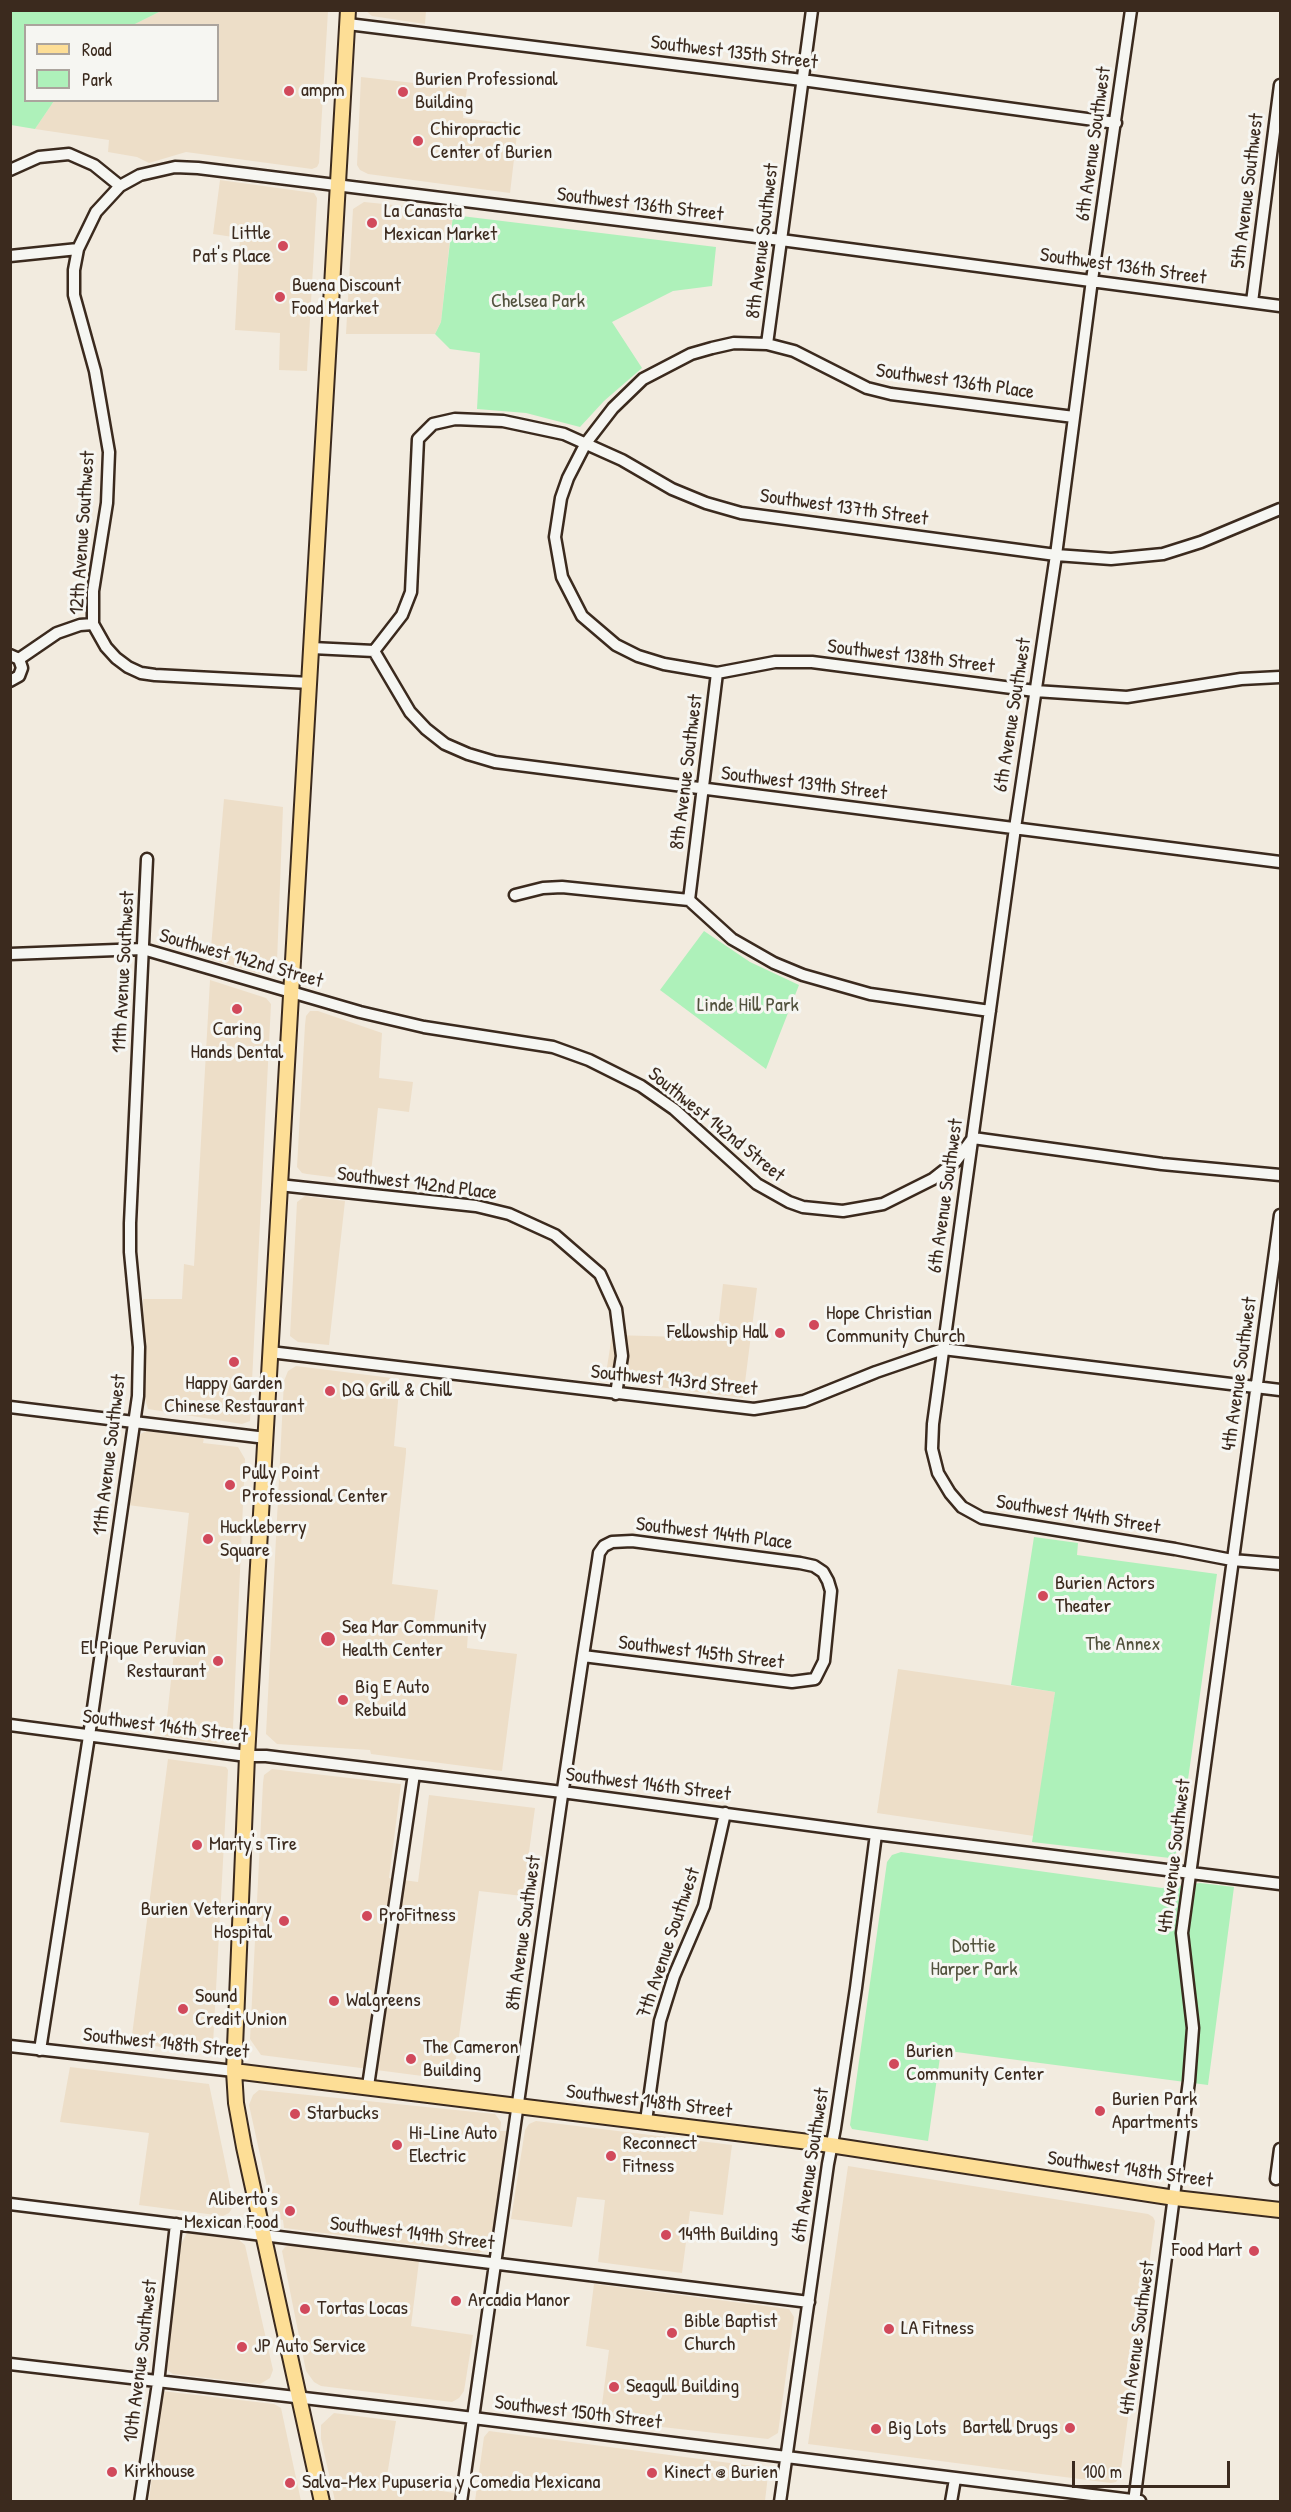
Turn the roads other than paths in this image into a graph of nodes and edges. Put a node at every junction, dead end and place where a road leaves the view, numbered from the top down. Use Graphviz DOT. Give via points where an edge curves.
graph roads {
  1 [pos="812,10"];
  2 [pos="1131,10"];
  3 [pos="348,17"];
  4 [pos="802,80"];
  5 [pos="1281,85"];
  6 [pos="1116,123"];
  7 [pos="10,170"];
  8 [pos="338,185"];
  9 [pos="120,186"];
  10 [pos="781,240"];
  11 [pos="78,249"];
  12 [pos="10,256"];
  13 [pos="1092,280"];
  14 [pos="1252,302"];
  15 [pos="1281,306"];
  16 [pos="767,344"];
  17 [pos="1074,417"];
  18 [pos="586,443"];
  19 [pos="1281,509"];
  20 [pos="1056,555"];
  21 [pos="93,624"];
  22 [pos="312,648"];
  23 [pos="374,651"];
  24 [pos="15,657"];
  25 [pos="717,673"];
  26 [pos="1281,677"];
  27 [pos="10,681"];
  28 [pos="310,683"];
  29 [pos="1035,691"];
  30 [pos="703,790"];
  31 [pos="1015,828"];
  32 [pos="147,859"];
  33 [pos="1281,862"];
  34 [pos="515,895"];
  35 [pos="688,900"];
  36 [pos="142,950"];
  37 [pos="10,954"];
  38 [pos="291,993"];
  39 [pos="990,1011"];
  40 [pos="973,1138"];
  41 [pos="1281,1175"];
  42 [pos="279,1185"];
  43 [pos="1281,1215"];
  44 [pos="943,1349"];
  45 [pos="270,1352"];
  46 [pos="1257,1387"];
  47 [pos="1281,1390"];
  48 [pos="616,1394"];
  49 [pos="10,1407"];
  50 [pos="134,1422"];
  51 [pos="933,1424"];
  52 [pos="266,1438"];
  53 [pos="601,1549"];
  54 [pos="1232,1560"];
  55 [pos="1281,1564"];
  56 [pos="583,1656"];
  57 [pos="815,1679"];
  58 [pos="10,1725"];
  59 [pos="89,1736"];
  60 [pos="247,1756"];
  61 [pos="414,1774"];
  62 [pos="562,1792"];
  63 [pos="725,1813"];
  64 [pos="876,1834"];
  65 [pos="1190,1871"];
  66 [pos="1281,1884"];
  67 [pos="10,2046"];
  68 [pos="40,2050"];
  69 [pos="234,2071"];
  70 [pos="368,2086"];
  71 [pos="519,2105"];
  72 [pos="646,2121"];
  73 [pos="832,2145"];
  74 [pos="1281,2149"];
  75 [pos="1276,2179"];
  76 [pos="1175,2198"];
  77 [pos="10,2204"];
  78 [pos="1281,2210"];
  79 [pos="176,2224"];
  80 [pos="263,2233"];
  81 [pos="496,2263"];
  82 [pos="809,2302"];
  83 [pos="10,2364"];
  84 [pos="158,2383"];
  85 [pos="301,2399"];
  86 [pos="473,2418"];
  87 [pos="786,2459"];
  88 [pos="955,2479"];
  89 [pos="1134,2501"];
  90 [pos="140,2502"];
  91 [pos="321,2502"];
  92 [pos="461,2502"];
  93 [pos="780,2502"];
  94 [pos="951,2502"];
  95 [pos="1140,2502"];
  1 -- 4 [label="street, 8th Avenue Southwest"];
  2 -- 6 [label="street, 6th Avenue Southwest"];
  3 -- 4 [label="street, Southwest 135th Street"];
  3 -- 8 [label="main road"];
  4 -- 6 [label="street, Southwest 135th Street"];
  4 -- 10 [label="street, 8th Avenue Southwest"];
  5 -- 14 [label="street, 5th Avenue Southwest"];
  6 -- 13 [label="street, 6th Avenue Southwest"];
  7 -- 9 [label="street" via="39,157 69,154 94,165"];
  8 -- 9 [label="street, Southwest 136th Street" via="175,167 149,172"];
  8 -- 10 [label="street, Southwest 136th Street"];
  8 -- 22 [label="main road"];
  9 -- 11 [label="street, 12th Avenue Southwest" via="96,212"];
  10 -- 13 [label="street, Southwest 136th Street"];
  10 -- 16 [label="street, 8th Avenue Southwest"];
  11 -- 12 [label="street"];
  11 -- 21 [label="street, 12th Avenue Southwest" via="74,295 95,371 109,452 93,591"];
  13 -- 14 [label="street, Southwest 136th Street"];
  13 -- 17 [label="street, 6th Avenue Southwest"];
  14 -- 15 [label="street, Southwest 136th Street"];
  16 -- 17 [label="street, Southwest 136th Place" via="794,351 867,388 883,392"];
  16 -- 18 [label="street, 8th Avenue Southwest" via="734,343 691,354 643,380 613,408"];
  17 -- 20 [label="street, 6th Avenue Southwest"];
  18 -- 20 [label="street, Southwest 137th Street" via="672,489 741,513"];
  18 -- 23 [label="street, Southwest 137th Street" via="537,427 471,419 433,424 418,439 411,592 402,615"];
  18 -- 25 [label="street, 8th Avenue Southwest" via="568,478 556,517 557,560 570,597 582,616 616,645 664,664"];
  19 -- 20 [label="street, Southwest 137th Street" via="1163,554 1111,559"];
  20 -- 29 [label="street, 6th Avenue Southwest"];
  21 -- 24 [label="street" via="57,633"];
  21 -- 28 [label="street, 12th Avenue Southwest" via="116,658 141,673"];
  22 -- 23 [label="street"];
  22 -- 28 [label="main road"];
  23 -- 30 [label="street, Southwest 139th Street" via="410,712 445,744 468,754 495,762"];
  24 -- 27 [label="street" via="22,672"];
  25 -- 29 [label="street, Southwest 138th Street" via="775,662 812,662"];
  25 -- 30 [label="street, 8th Avenue Southwest"];
  26 -- 29 [label="street, Southwest 138th Street" via="1241,679 1126,697"];
  28 -- 38 [label="main road"];
  29 -- 31 [label="street, 6th Avenue Southwest"];
  30 -- 31 [label="street, Southwest 139th Street"];
  30 -- 35 [label="street, 8th Avenue Southwest"];
  31 -- 33 [label="street, Southwest 139th Street"];
  31 -- 39 [label="street, 6th Avenue Southwest"];
  32 -- 36 [label="street, 11th Avenue Southwest"];
  34 -- 35 [label="street" via="562,887"];
  35 -- 39 [label="street" via="732,939 803,975 870,994"];
  36 -- 37 [label="street, Southwest 142nd Street"];
  36 -- 38 [label="street, Southwest 142nd Street"];
  36 -- 50 [label="street, 11th Avenue Southwest" via="130,1223 139,1347"];
  38 -- 40 [label="street, Southwest 142nd Street" via="424,1027 554,1047 589,1060 658,1097 758,1184 803,1207 843,1211 883,1204 933,1179 957,1161"];
  38 -- 42 [label="main road"];
  39 -- 40 [label="street, 6th Avenue Southwest"];
  40 -- 41 [label="street" via="1162,1164"];
  40 -- 44 [label="street, 6th Avenue Southwest"];
  42 -- 45 [label="main road"];
  42 -- 48 [label="street, Southwest 142nd Place" via="476,1206 508,1214 555,1236 600,1274 616,1309 622,1356"];
  43 -- 46 [label="street, 4th Avenue Southwest"];
  44 -- 46 [label="street, Southwest 143rd Street"];
  44 -- 48 [label="street, Southwest 143rd Street" via="804,1401 780,1406 754,1409"];
  44 -- 51 [label="street, 6th Avenue Southwest"];
  45 -- 48 [label="street, Southwest 143rd Street"];
  45 -- 52 [label="main road"];
  46 -- 47 [label="street, Southwest 143rd Street"];
  46 -- 54 [label="street, 4th Avenue Southwest"];
  49 -- 50 [label="street"];
  50 -- 52 [label="street"];
  50 -- 59 [label="street, 11th Avenue Southwest"];
  51 -- 54 [label="street, Southwest 144th Street" via="934,1461 944,1484 962,1506 982,1518"];
  52 -- 60 [label="main road"];
  53 -- 56 [label="street, 8th Avenue Southwest"];
  53 -- 57 [label="street, Southwest 144th Place" via="612,1542 632,1541 814,1566 823,1572 831,1591 824,1660"];
  54 -- 55 [label="street, Southwest 144th Street"];
  54 -- 65 [label="street, 4th Avenue Southwest"];
  56 -- 57 [label="street, Southwest 145th Street" via="792,1682"];
  56 -- 62 [label="street, 8th Avenue Southwest"];
  58 -- 59 [label="street, Southwest 146th Street"];
  59 -- 60 [label="street, Southwest 146th Street"];
  59 -- 68 [label="street, 11th Avenue Southwest"];
  60 -- 61 [label="street, Southwest 146th Street"];
  60 -- 69 [label="main road"];
  61 -- 62 [label="street, Southwest 146th Street"];
  61 -- 70 [label="street"];
  62 -- 63 [label="street, Southwest 146th Street"];
  62 -- 71 [label="street, 8th Avenue Southwest"];
  63 -- 64 [label="street, Southwest 146th Street"];
  63 -- 72 [label="street, 7th Avenue Southwest" via="705,1906 674,1976 660,2021"];
  64 -- 65 [label="street, Southwest 146th Street"];
  64 -- 73 [label="street, 6th Avenue Southwest"];
  65 -- 66 [label="street, Southwest 146th Street"];
  65 -- 76 [label="street, 4th Avenue Southwest" via="1182,1933 1193,2028"];
  67 -- 68 [label="street, Southwest 148th Street"];
  68 -- 69 [label="street, Southwest 148th Street"];
  69 -- 70 [label="main road, Southwest 148th Street"];
  69 -- 80 [label="main road" via="236,2103"];
  70 -- 71 [label="main road, Southwest 148th Street"];
  71 -- 72 [label="main road, Southwest 148th Street"];
  71 -- 81 [label="street, 8th Avenue Southwest"];
  72 -- 73 [label="main road, Southwest 148th Street"];
  73 -- 76 [label="main road, Southwest 148th Street"];
  73 -- 82 [label="street, 6th Avenue Southwest"];
  74 -- 75 [label="street"];
  76 -- 78 [label="main road, Southwest 148th Street"];
  76 -- 89 [label="street, 4th Avenue Southwest"];
  77 -- 79 [label="street, Southwest 149th Street"];
  79 -- 80 [label="street, Southwest 149th Street"];
  79 -- 84 [label="street, 10th Avenue Southwest"];
  80 -- 81 [label="street, Southwest 149th Street"];
  80 -- 85 [label="main road"];
  81 -- 82 [label="street, Southwest 149th Street"];
  81 -- 86 [label="street, 8th Avenue Southwest"];
  82 -- 87 [label="street, 6th Avenue Southwest"];
  83 -- 84 [label="street, Southwest 150th Street"];
  84 -- 85 [label="street, Southwest 150th Street"];
  84 -- 90 [label="street, 10th Avenue Southwest"];
  85 -- 86 [label="street, Southwest 150th Street"];
  85 -- 91 [label="main road"];
  86 -- 87 [label="street, Southwest 150th Street"];
  86 -- 92 [label="street, 8th Avenue Southwest"];
  87 -- 88 [label="street, Southwest 150th Street"];
  87 -- 93 [label="street, 6th Avenue Southwest"];
  88 -- 89 [label="street, Southwest 150th Street"];
  88 -- 94 [label="street"];
  89 -- 95 [label="street, Southwest 150th Street"];
}
